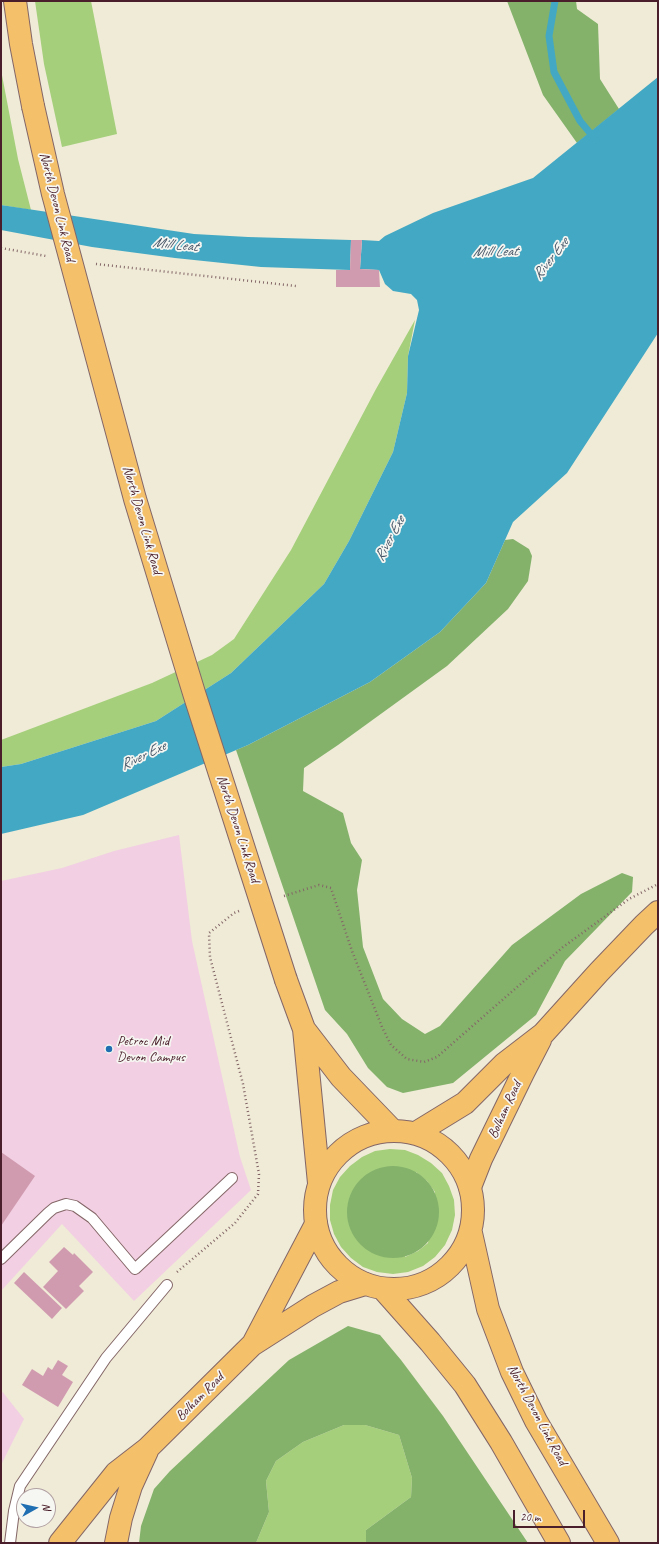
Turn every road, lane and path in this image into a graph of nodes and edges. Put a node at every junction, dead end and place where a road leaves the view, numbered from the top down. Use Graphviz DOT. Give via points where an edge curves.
graph roads {
  1 [pos="16,1"];
  2 [pos="1,248"];
  3 [pos="49,257"];
  4 [pos="94,264"];
  5 [pos="296,286"];
  6 [pos="658,884"];
  7 [pos="279,897"];
  8 [pos="242,910"];
  9 [pos="658,912"];
  10 [pos="304,1029"];
  11 [pos="544,1034"];
  12 [pos="392,1130"];
  13 [pos="416,1134"];
  14 [pos="232,1178"];
  15 [pos="319,1183"];
  16 [pos="470,1187"];
  17 [pos="316,1224"];
  18 [pos="470,1233"];
  19 [pos="1,1259"];
  20 [pos="167,1285"];
  21 [pos="374,1287"];
  22 [pos="252,1345"];
  23 [pos="147,1450"];
  24 [pos="10,1543"];
  25 [pos="60,1543"];
  26 [pos="116,1543"];
  27 [pos="559,1543"];
  28 [pos="608,1543"];
  1 -- 10 [label="main road, North Devon Link Road, bridge" via="21,44 52,194 135,499 194,693"];
  2 -- 3 [label="path"];
  4 -- 5 [label="path"];
  6 -- 7 [label="path" via="629,899 563,948 437,1057 424,1062 408,1059 391,1045 352,951 331,888 319,885"];
  8 -- 20 [label="path" via="234,913 209,933 210,957 243,1084 259,1174 258,1194 235,1223 180,1269"];
  9 -- 11 [label="main road, Bolham Road" via="599,972"];
  10 -- 12 [label="main road, North Devon Link Road" via="341,1077"];
  10 -- 15 [label="main road, North Devon Link Road"];
  11 -- 13 [label="main road, Bolham Road" via="504,1064 465,1104"];
  11 -- 16 [label="main road, Bolham Road"];
  12 -- 13 [label="main road"];
  12 -- 15 [label="main road" via="369,1134 348,1145 331,1162"];
  13 -- 16 [label="main road" via="434,1141 450,1153 462,1168"];
  14 -- 19 [label="lane" via="135,1269 92,1218 75,1206 66,1204 48,1213"];
  15 -- 17 [label="main road" via="315,1203"];
  16 -- 18 [label="main road" via="474,1210"];
  17 -- 21 [label="main road" via="322,1243 333,1260 347,1274"];
  17 -- 22 [label="main road, Bolham Road"];
  18 -- 21 [label="main road" via="461,1254 446,1271 428,1283 406,1289"];
  18 -- 28 [label="main road, North Devon Link Road" via="488,1309 512,1372 536,1420"];
  20 -- 24 [label="lane" via="106,1358 20,1486"];
  21 -- 22 [label="main road, Bolham Road" via="339,1292 312,1306"];
  21 -- 27 [label="main road" via="430,1342 465,1385"];
  22 -- 23 [label="main road, Bolham Road"];
  23 -- 25 [label="main road, Bolham Road" via="116,1473"];
  23 -- 26 [label="main road, Bolham Road" via="131,1486"];
}
